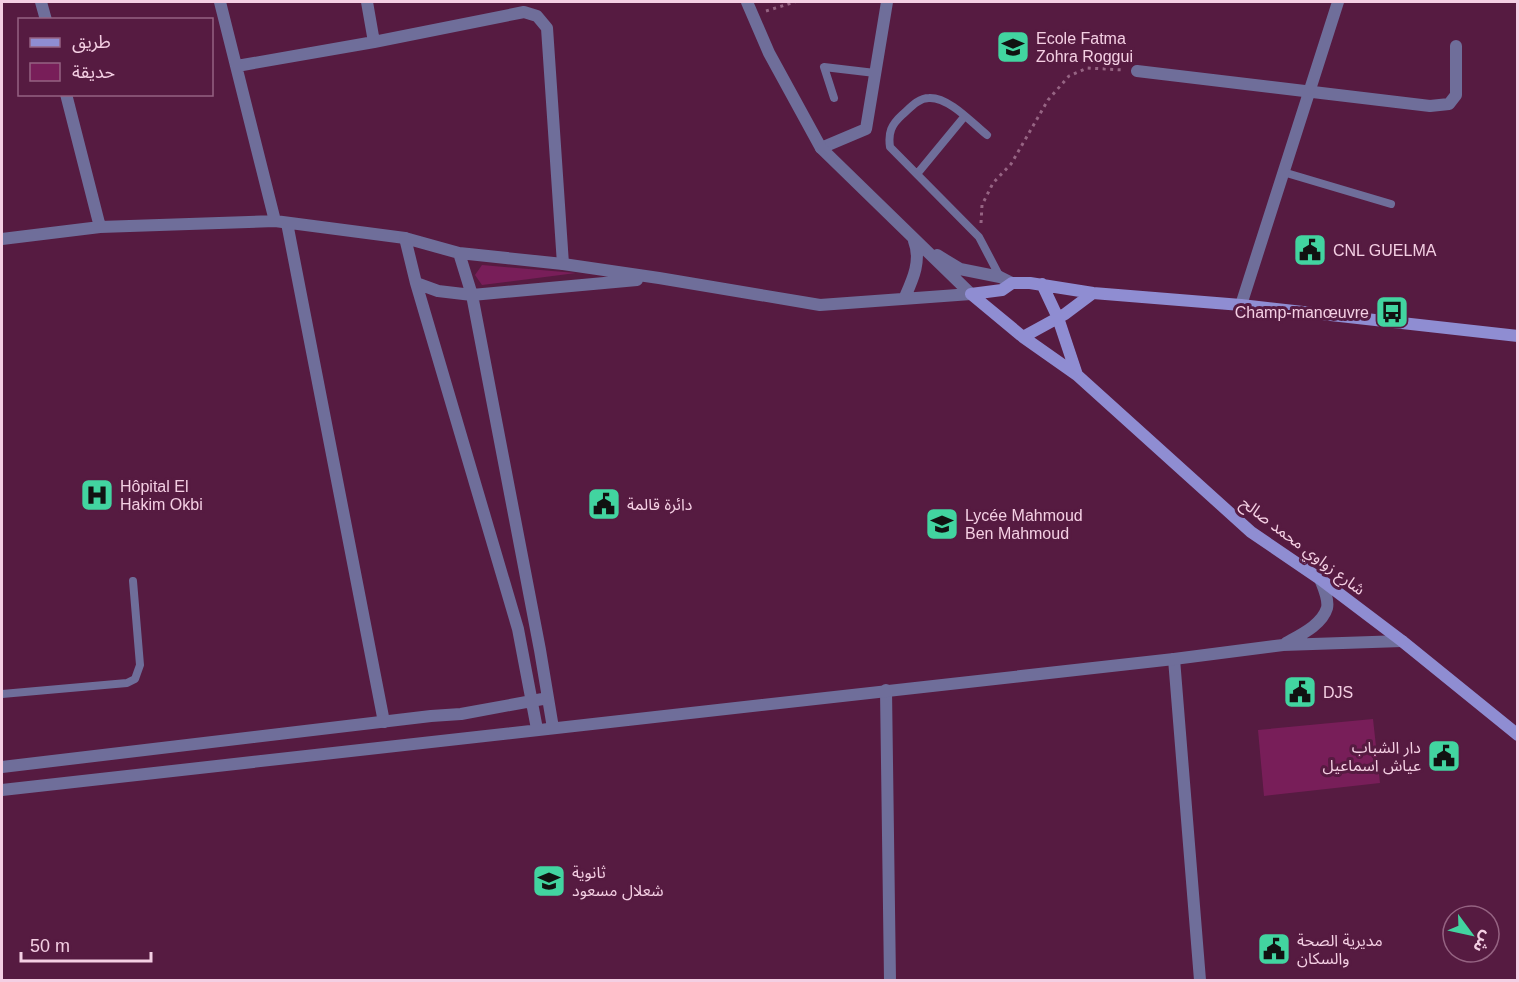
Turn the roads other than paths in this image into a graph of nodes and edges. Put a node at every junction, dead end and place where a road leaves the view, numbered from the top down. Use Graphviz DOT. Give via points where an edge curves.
graph roads {
  1 [pos="41,2"];
  2 [pos="220,2"];
  3 [pos="367,2"];
  4 [pos="747,2"];
  5 [pos="887,2"];
  6 [pos="1338,2"];
  7 [pos="45,18"];
  8 [pos="374,42"];
  9 [pos="1456,46"];
  10 [pos="237,66"];
  11 [pos="1137,71"];
  12 [pos="875,73"];
  13 [pos="1310,90"];
  14 [pos="67,96"];
  15 [pos="834,98"];
  16 [pos="964,117"];
  17 [pos="987,135"];
  18 [pos="821,148"];
  19 [pos="1283,172"];
  20 [pos="917,174"];
  21 [pos="1391,204"];
  22 [pos="281,222"];
  23 [pos="100,227"];
  24 [pos="405,238"];
  25 [pos="2,239"];
  26 [pos="914,240"];
  27 [pos="459,253"];
  28 [pos="563,264"];
  29 [pos="1000,277"];
  30 [pos="659,278"];
  31 [pos="416,283"];
  32 [pos="1012,283"];
  33 [pos="1042,284"];
  34 [pos="1093,293"];
  35 [pos="971,294"];
  36 [pos="472,296"];
  37 [pos="904,299"];
  38 [pos="1241,305"];
  39 [pos="1058,318"];
  40 [pos="1023,336"];
  41 [pos="1518,336"];
  42 [pos="1077,375"];
  43 [pos="1320,579"];
  44 [pos="133,581"];
  45 [pos="1402,641"];
  46 [pos="1283,645"];
  47 [pos="1174,659"];
  48 [pos="886,690"];
  49 [pos="2,694"];
  50 [pos="548,698"];
  51 [pos="531,701"];
  52 [pos="384,722"];
  53 [pos="553,728"];
  54 [pos="537,729"];
  55 [pos="1518,735"];
  56 [pos="2,767"];
  57 [pos="2,790"];
  58 [pos="890,981"];
  59 [pos="1200,981"];
  1 -- 7 [label="street"];
  2 -- 10 [label="street"];
  3 -- 8 [label="street"];
  4 -- 18 [label="street" via="769,53"];
  5 -- 12 [label="street"];
  6 -- 13 [label="street"];
  8 -- 10 [label="street"];
  8 -- 28 [label="street" via="524,12 537,16 547,28"];
  9 -- 13 [label="street" via="1456,95 1449,104 1430,106"];
  10 -- 22 [label="street"];
  11 -- 13 [label="street"];
  12 -- 15 [label="lane" via="824,67"];
  12 -- 18 [label="street" via="866,129"];
  13 -- 19 [label="street"];
  14 -- 23 [label="street"];
  16 -- 17 [label="lane"];
  16 -- 20 [label="lane"];
  16 -- 20 [label="lane" via="945,101 928,98 917,102 893,123 888,136 890,147"];
  18 -- 26 [label="street"];
  19 -- 21 [label="lane"];
  19 -- 38 [label="street"];
  20 -- 29 [label="lane" via="979,237"];
  22 -- 23 [label="street"];
  22 -- 24 [label="street"];
  22 -- 52 [label="street"];
  23 -- 25 [label="street"];
  24 -- 27 [label="street"];
  24 -- 31 [label="street"];
  26 -- 29 [label="street" via="960,269"];
  26 -- 35 [label="street"];
  26 -- 37 [label="street" via="916,267"];
  27 -- 28 [label="street"];
  27 -- 36 [label="street"];
  28 -- 30 [label="street"];
  29 -- 32 [label="street"];
  30 -- 36 [label="street"];
  30 -- 37 [label="street" via="820,305"];
  31 -- 36 [label="street"];
  31 -- 51 [label="street" via="518,629"];
  32 -- 33 [label="main road"];
  32 -- 35 [label="main road" via="1002,290"];
  33 -- 34 [label="main road"];
  33 -- 39 [label="main road, شارع زواوي محمد صالح"];
  34 -- 38 [label="main road"];
  34 -- 39 [label="main road"];
  35 -- 37 [label="street"];
  35 -- 40 [label="main road, شارع زواوي محمد صالح"];
  36 -- 50 [label="street"];
  38 -- 41 [label="main road"];
  39 -- 40 [label="main road"];
  39 -- 42 [label="main road, شارع زواوي محمد صالح"];
  40 -- 42 [label="main road, شارع زواوي محمد صالح"];
  42 -- 43 [label="main road, شارع زواوي محمد صالح" via="1251,532"];
  43 -- 45 [label="main road, شارع زواوي محمد صالح"];
  43 -- 46 [label="street" via="1327,608 1309,630"];
  44 -- 49 [label="lane" via="140,665 135,679 127,683"];
  45 -- 46 [label="street"];
  45 -- 55 [label="main road, شارع زواوي محمد صالح"];
  46 -- 47 [label="street"];
  47 -- 48 [label="street"];
  47 -- 59 [label="street"];
  48 -- 53 [label="street"];
  48 -- 58 [label="street"];
  50 -- 51 [label="street"];
  50 -- 53 [label="street"];
  51 -- 52 [label="street"];
  51 -- 54 [label="street"];
  52 -- 56 [label="street"];
  53 -- 54 [label="street"];
  54 -- 57 [label="street"];
}
